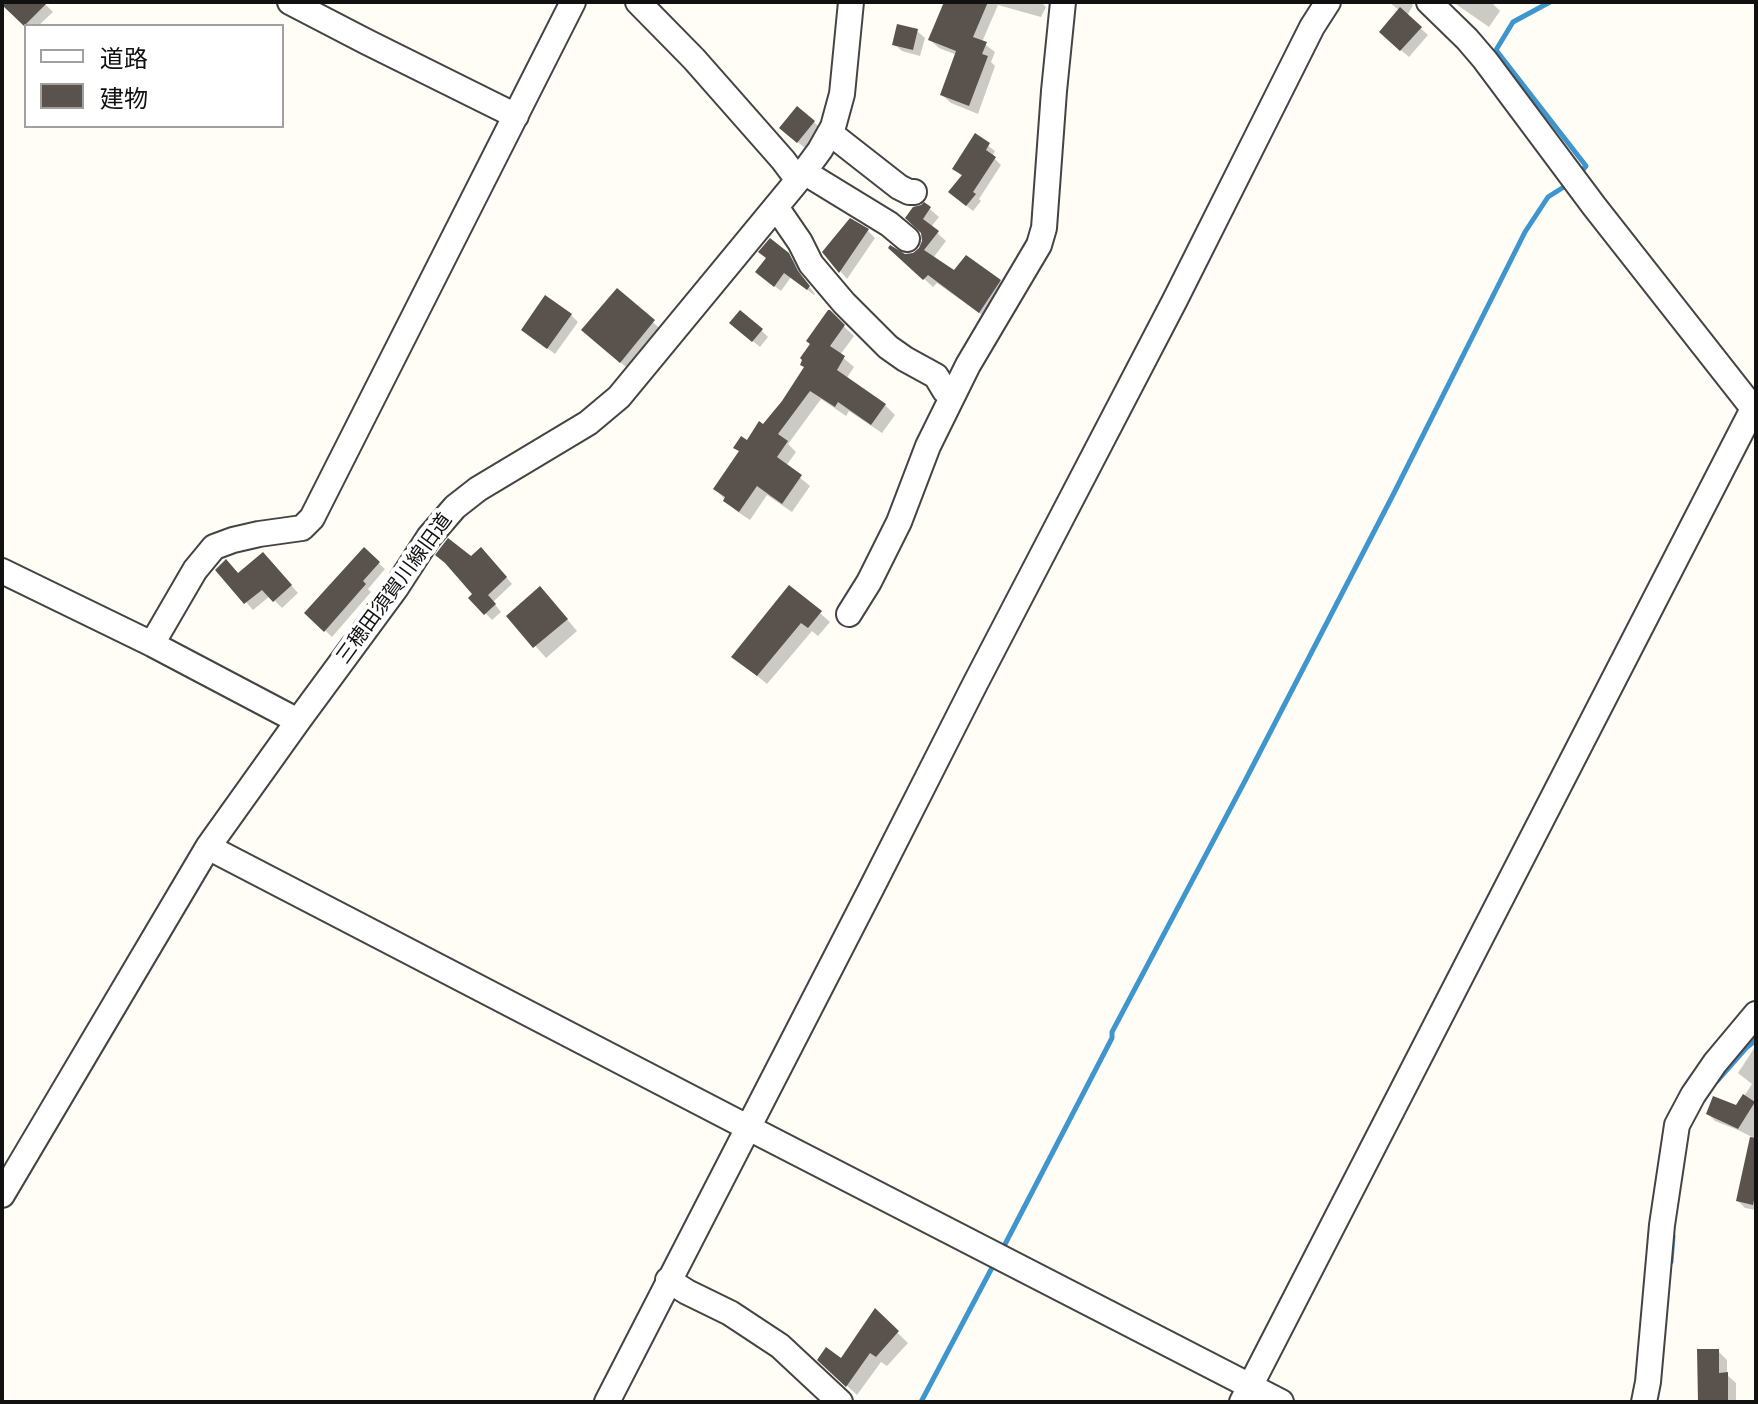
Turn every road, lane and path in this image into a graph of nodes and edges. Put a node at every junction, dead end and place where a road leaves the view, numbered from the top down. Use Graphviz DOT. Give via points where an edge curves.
graph roads {
  1 [pos="290,2"];
  2 [pos="573,2"];
  3 [pos="638,2"];
  4 [pos="851,2"];
  5 [pos="1063,2"];
  6 [pos="1328,2"];
  7 [pos="1429,2"];
  8 [pos="516,116"];
  9 [pos="830,133"];
  10 [pos="801,176"];
  11 [pos="914,192"];
  12 [pos="776,207"];
  13 [pos="907,239"];
  14 [pos="952,397"];
  15 [pos="1755,407"];
  16 [pos="2,571"];
  17 [pos="849,614"];
  18 [pos="152,644"];
  19 [pos="298,721"];
  20 [pos="208,847"];
  21 [pos="1756,1014"];
  22 [pos="747,1127"];
  23 [pos="2,1195"];
  24 [pos="668,1280"];
  25 [pos="1246,1394"];
  26 [pos="607,1402"];
  27 [pos="840,1402"];
  28 [pos="1281,1402"];
  29 [pos="1644,1402"];
  1 -- 8 [label="street"];
  2 -- 8 [label="street"];
  3 -- 10 [label="street"];
  4 -- 9 [label="street, 三穂田須賀川線旧道" via="842,94"];
  5 -- 14 [label="street" via="1044,228"];
  6 -- 22 [label="street"];
  7 -- 15 [label="street" via="1485,60"];
  8 -- 18 [label="street" via="312,518 302,528 214,547"];
  9 -- 10 [label="street, 三穂田須賀川線旧道"];
  9 -- 11 [label="street" via="899,187"];
  10 -- 12 [label="street, 三穂田須賀川線旧道"];
  10 -- 13 [label="street"];
  12 -- 14 [label="street" via="811,264 844,303 888,347 936,376"];
  12 -- 19 [label="street, 三穂田須賀川線旧道" via="619,397 588,423 455,507"];
  14 -- 17 [label="street" via="899,522"];
  15 -- 25 [label="street"];
  16 -- 18 [label="street"];
  18 -- 19 [label="street"];
  19 -- 20 [label="street, 三穂田須賀川線旧道"];
  20 -- 22 [label="street"];
  20 -- 23 [label="street, 三穂田須賀川線旧道"];
  21 -- 29 [label="street" via="1715,1063 1677,1125"];
  22 -- 24 [label="street"];
  22 -- 25 [label="street"];
  24 -- 26 [label="street"];
  24 -- 27 [label="street" via="780,1346"];
  25 -- 28 [label="street"];
}
